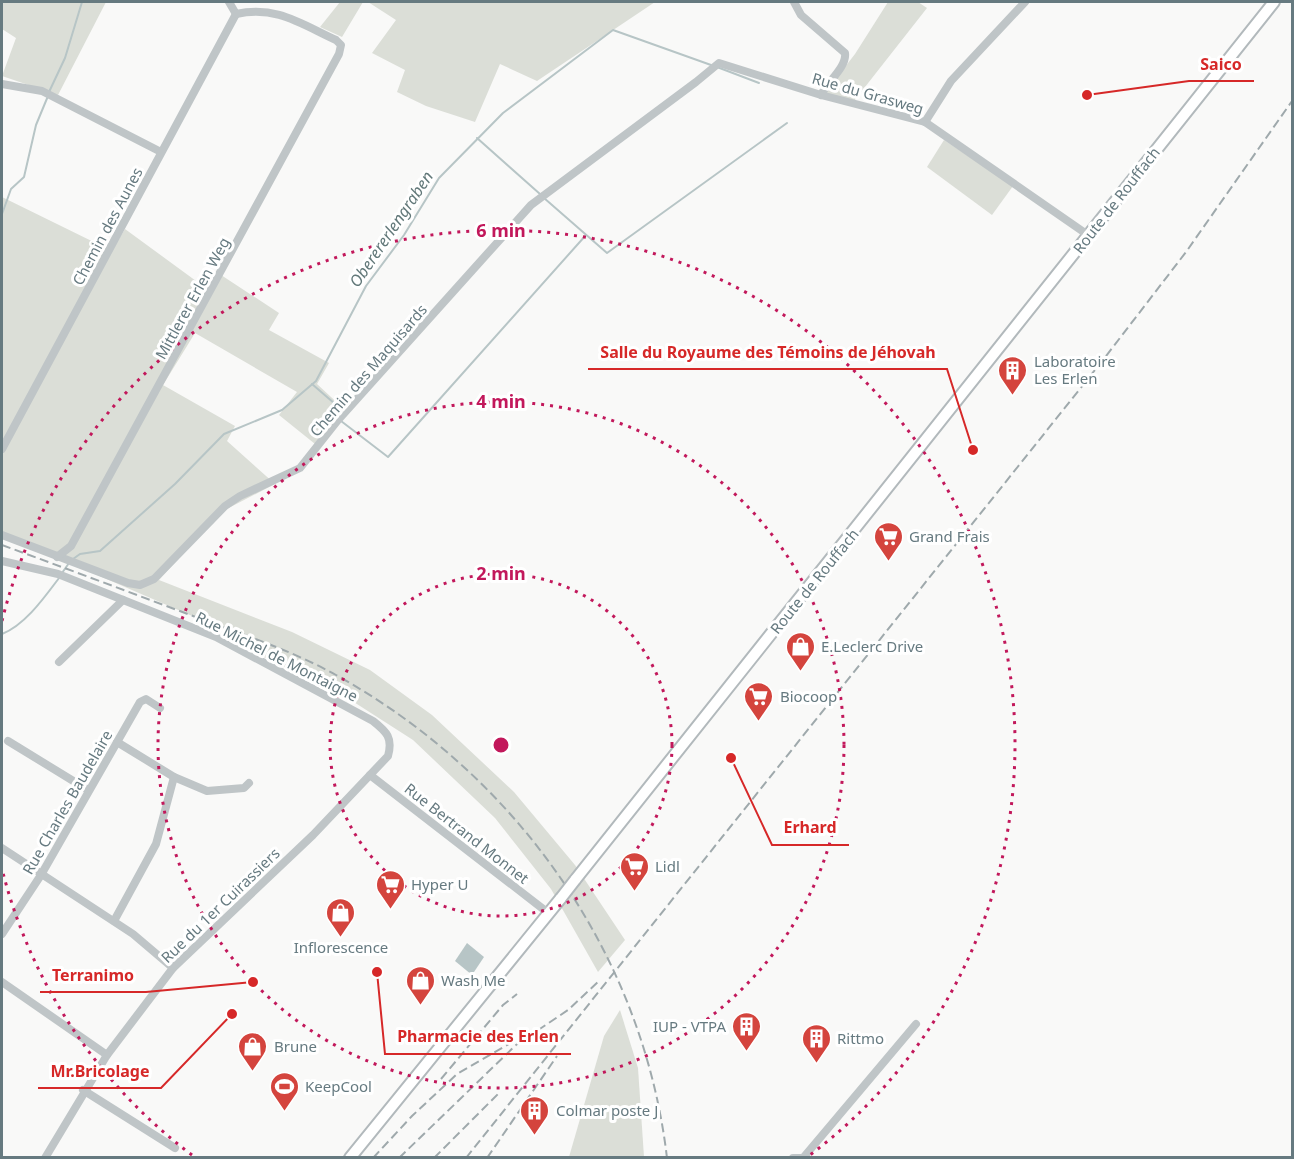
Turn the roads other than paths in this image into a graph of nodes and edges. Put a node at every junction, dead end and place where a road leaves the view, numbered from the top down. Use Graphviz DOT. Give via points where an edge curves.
graph roads {
  1 [pos="229,2"];
  2 [pos="794,2"];
  3 [pos="1025,2"];
  4 [pos="1274,2"];
  5 [pos="236,14"];
  6 [pos="719,63"];
  7 [pos="2,84"];
  8 [pos="821,95"];
  9 [pos="925,122"];
  10 [pos="161,152"];
  11 [pos="1088,235"];
  12 [pos="2,449"];
  13 [pos="2,535"];
  14 [pos="57,557"];
  15 [pos="2,561"];
  16 [pos="123,600"];
  17 [pos="58,662"];
  18 [pos="160,708"];
  19 [pos="8,741"];
  20 [pos="117,742"];
  21 [pos="370,775"];
  22 [pos="174,777"];
  23 [pos="249,783"];
  24 [pos="88,790"];
  25 [pos="2,848"];
  26 [pos="41,875"];
  27 [pos="547,912"];
  28 [pos="114,921"];
  29 [pos="2,934"];
  30 [pos="173,968"];
  31 [pos="2,982"];
  32 [pos="916,1024"];
  33 [pos="106,1054"];
  34 [pos="83,1090"];
  35 [pos="175,1148"];
  36 [pos="45,1158"];
  37 [pos="350,1158"];
  38 [pos="793,1158"];
  39 [pos="802,1158"];
  1 -- 5 [label="street"];
  2 -- 8 [label="street" via="801,15 845,53 843,64"];
  3 -- 9 [label="street" via="951,81"];
  4 -- 11 [label="main road, Route de Rouffach"];
  5 -- 10 [label="street, Chemin des Aunes"];
  5 -- 14 [label="street, Mittlerer Erlen Weg" via="274,11 336,40 341,45 339,54 71,546"];
  6 -- 8 [label="street, Rue du Grasweg"];
  6 -- 14 [label="street, Chemin des Maquisards" via="531,205 338,420 300,468 225,506 158,575 144,584 128,583"];
  7 -- 10 [label="street" via="42,91"];
  8 -- 9 [label="street, Rue du Grasweg"];
  9 -- 11 [label="street, Rue du Grasweg"];
  10 -- 12 [label="street, Chemin des Aunes"];
  11 -- 27 [label="main road, Route de Rouffach, bridge"];
  13 -- 14 [label="street, Chemin des Maquisards"];
  15 -- 16 [label="street, Rue Michel de Montaigne" via="60,575"];
  16 -- 17 [label="street"];
  16 -- 21 [label="street, Rue Michel de Montaigne" via="216,637 373,721 387,732 392,742 388,756"];
  18 -- 20 [label="street, Rue Charles Baudelaire" via="146,699 140,702"];
  19 -- 24 [label="street"];
  20 -- 22 [label="street"];
  20 -- 24 [label="street, Rue Charles Baudelaire"];
  21 -- 27 [label="street, Rue Bertrand Monnet"];
  21 -- 30 [label="street, Rue du 1er Cuirassiers"];
  22 -- 23 [label="street" via="207,791 244,788"];
  22 -- 28 [label="street" via="156,844"];
  24 -- 26 [label="street, Rue Charles Baudelaire"];
  25 -- 26 [label="street"];
  26 -- 28 [label="street"];
  26 -- 29 [label="street, Rue Charles Baudelaire"];
  27 -- 37 [label="main road, Route de Rouffach"];
  28 -- 30 [label="street"];
  30 -- 33 [label="street, Rue du 1er Cuirassiers"];
  31 -- 33 [label="street"];
  32 -- 39 [label="street"];
  33 -- 34 [label="street, Rue du 1er Cuirassiers"];
  34 -- 35 [label="street"];
  34 -- 36 [label="street, Rue du 1er Cuirassiers"];
  38 -- 39 [label="street"];
}
